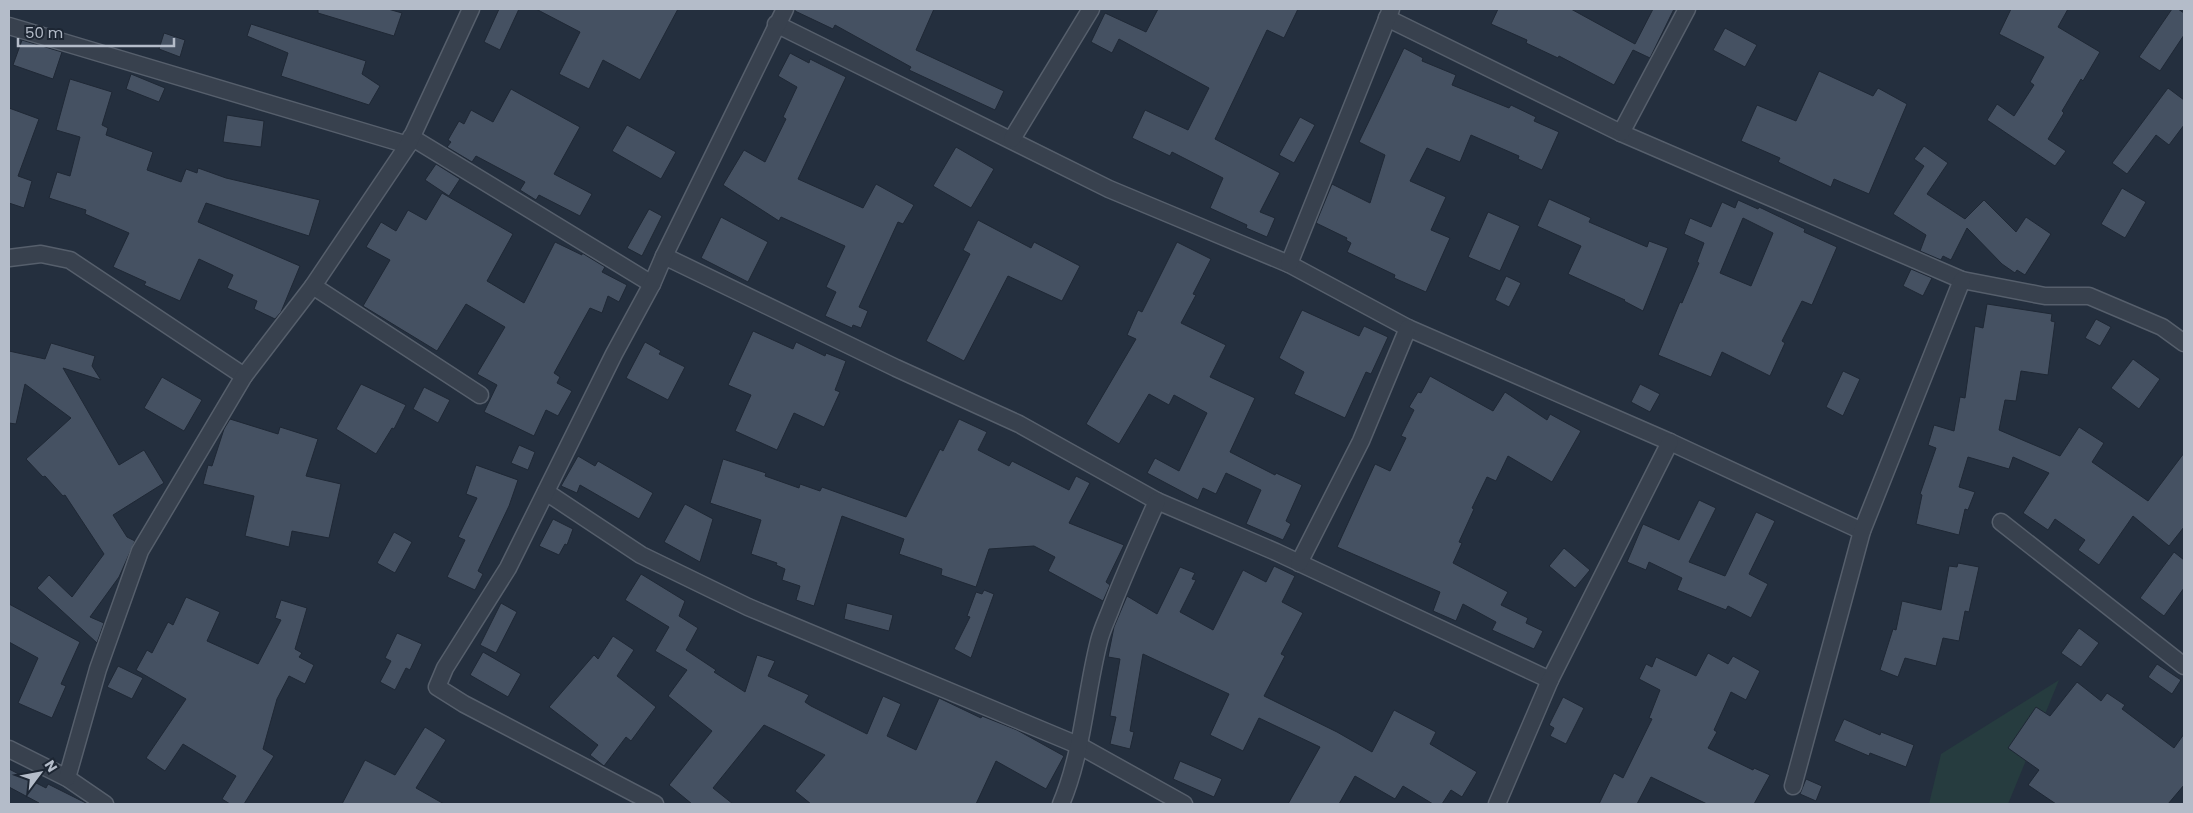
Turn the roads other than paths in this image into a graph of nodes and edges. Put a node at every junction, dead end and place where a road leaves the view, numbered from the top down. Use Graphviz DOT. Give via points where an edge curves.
graph roads {
  1 [pos="471,9"];
  2 [pos="785,9"];
  3 [pos="1091,9"];
  4 [pos="1687,9"];
  5 [pos="1389,13"];
  6 [pos="776,24"];
  7 [pos="9,26"];
  8 [pos="1621,133"];
  9 [pos="1012,140"];
  10 [pos="409,141"];
  11 [pos="664,256"];
  12 [pos="9,258"];
  13 [pos="1289,264"];
  14 [pos="1962,280"];
  15 [pos="652,284"];
  16 [pos="313,286"];
  17 [pos="1408,328"];
  18 [pos="2184,343"];
  19 [pos="244,376"];
  20 [pos="480,395"];
  21 [pos="1670,442"];
  22 [pos="546,492"];
  23 [pos="1157,501"];
  24 [pos="2001,522"];
  25 [pos="1862,531"];
  26 [pos="1299,563"];
  27 [pos="2184,666"];
  28 [pos="1550,680"];
  29 [pos="1080,746"];
  30 [pos="9,749"];
  31 [pos="67,778"];
  32 [pos="1793,786"];
  33 [pos="105,804"];
  34 [pos="655,804"];
  35 [pos="1061,804"];
  36 [pos="1184,804"];
  37 [pos="1497,804"];
  1 -- 10 [label="street"];
  2 -- 6 [label="street"];
  3 -- 9 [label="street"];
  4 -- 8 [label="street"];
  5 -- 8 [label="street"];
  5 -- 13 [label="street"];
  6 -- 9 [label="street"];
  6 -- 11 [label="street"];
  7 -- 10 [label="street"];
  8 -- 14 [label="street"];
  9 -- 13 [label="street" via="1109,189"];
  10 -- 15 [label="street"];
  10 -- 16 [label="street"];
  11 -- 15 [label="street"];
  11 -- 23 [label="street" via="1019,424"];
  12 -- 19 [label="street" via="41,254 70,260"];
  13 -- 17 [label="street"];
  14 -- 18 [label="street" via="2045,296 2089,296 2162,327"];
  14 -- 25 [label="street"];
  15 -- 22 [label="street"];
  16 -- 19 [label="street"];
  16 -- 20 [label="street"];
  17 -- 21 [label="street"];
  17 -- 26 [label="street" via="1361,441"];
  19 -- 31 [label="street" via="140,551 98,669"];
  21 -- 25 [label="street"];
  21 -- 28 [label="street"];
  22 -- 29 [label="street" via="641,555 730,598"];
  22 -- 34 [label="street" via="508,568 445,668 437,687"];
  23 -- 26 [label="street"];
  23 -- 29 [label="street" via="1099,639"];
  24 -- 27 [label="street"];
  25 -- 32 [label="street"];
  26 -- 28 [label="street"];
  28 -- 37 [label="street"];
  29 -- 35 [label="street"];
  29 -- 36 [label="street"];
  30 -- 31 [label="street"];
  31 -- 33 [label="street"];
}
